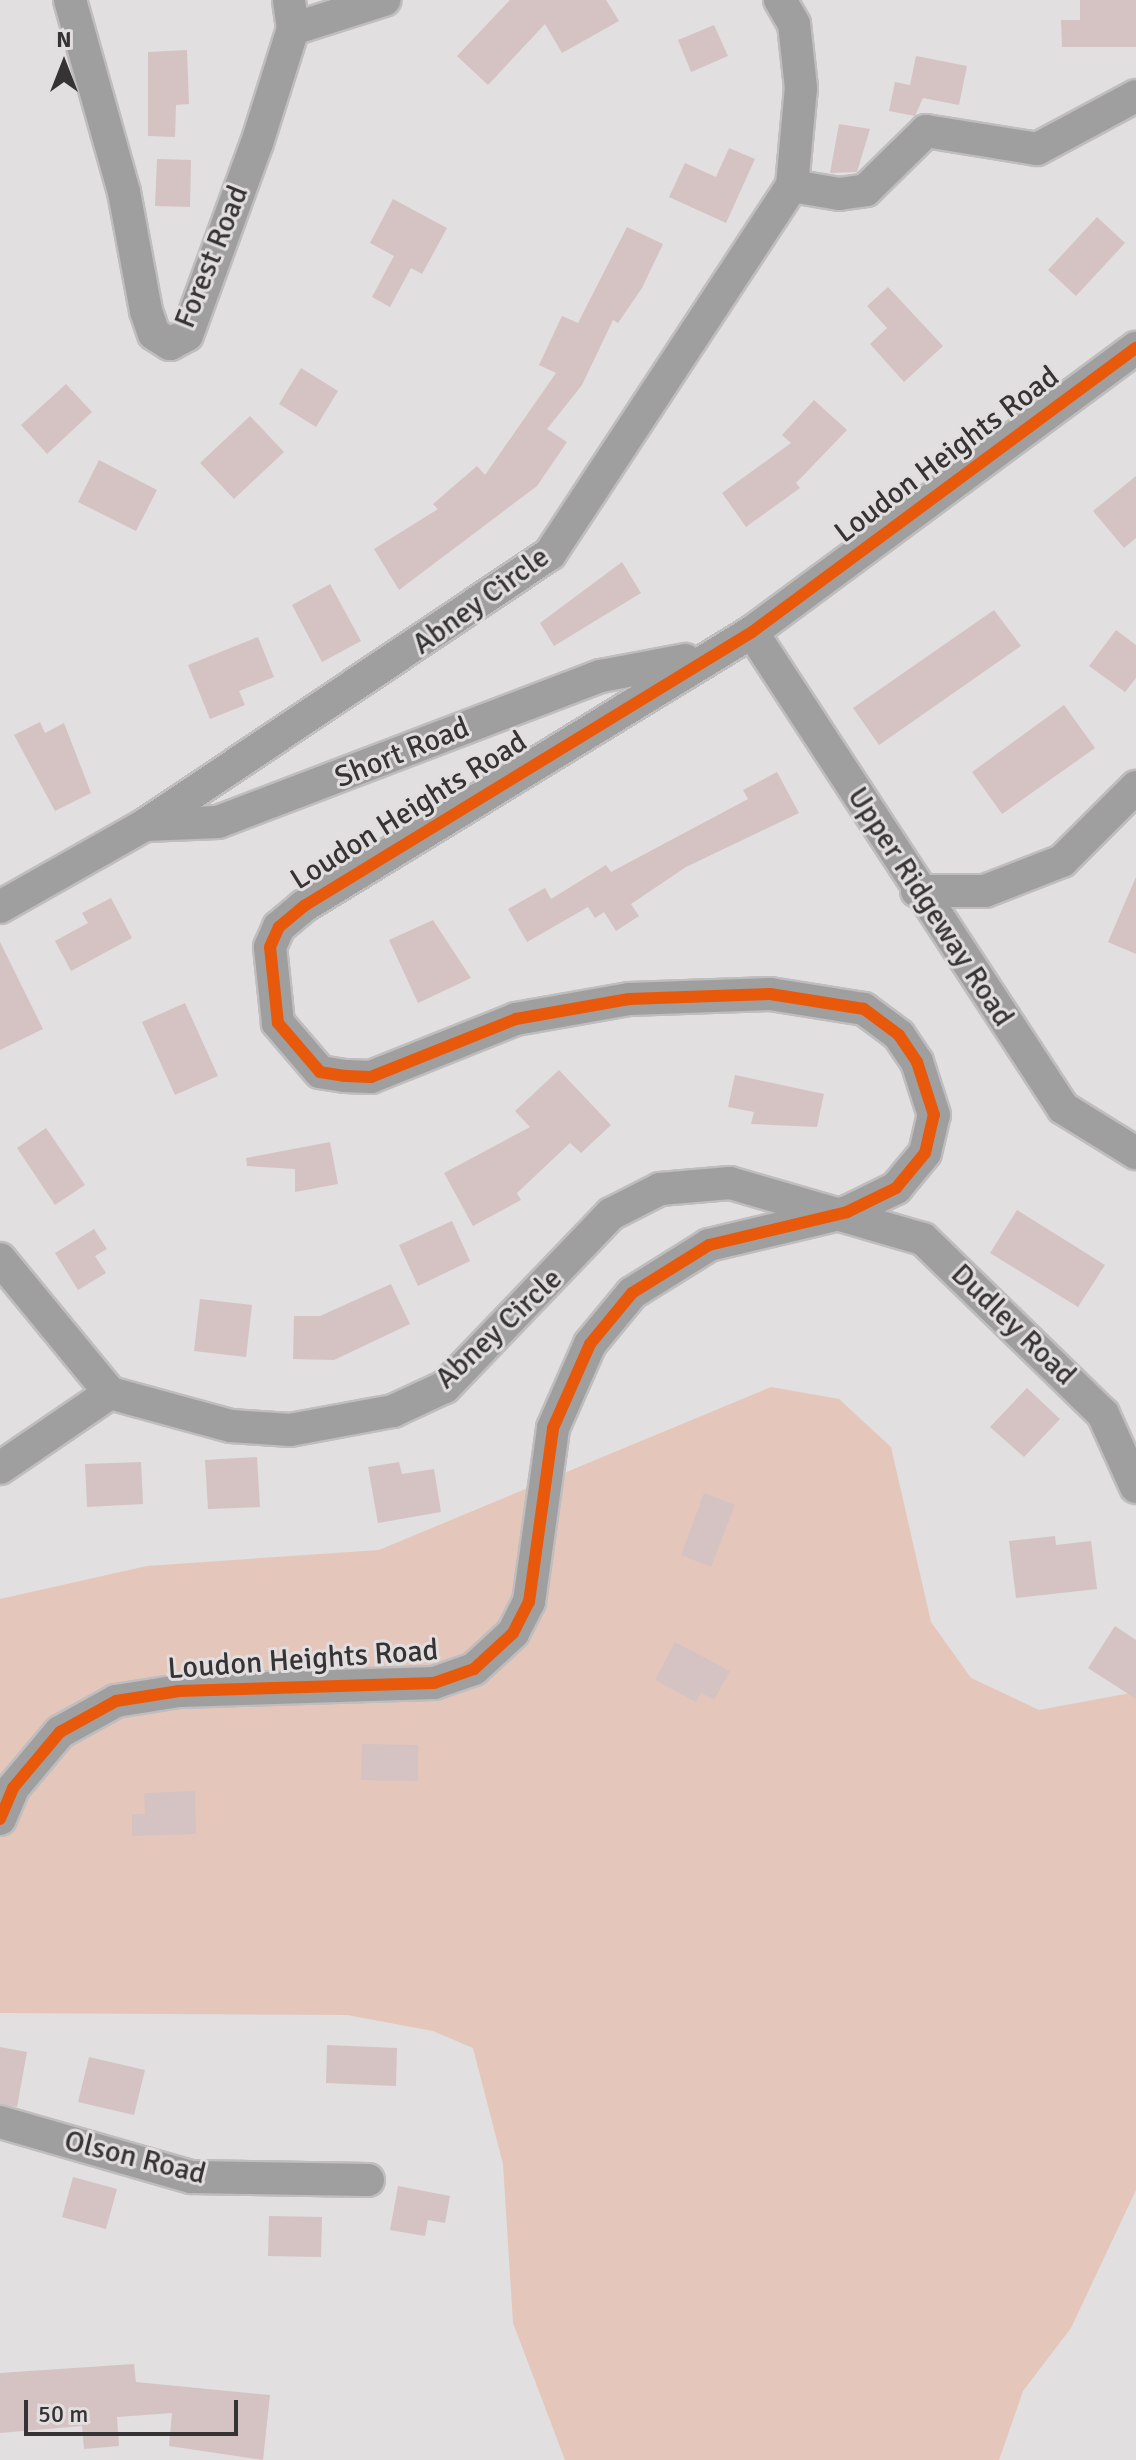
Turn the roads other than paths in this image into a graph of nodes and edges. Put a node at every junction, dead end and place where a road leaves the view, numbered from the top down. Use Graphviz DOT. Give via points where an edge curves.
graph roads {
  1 [pos="70,0"];
  2 [pos="384,0"];
  3 [pos="780,0"];
  4 [pos="291,15"];
  5 [pos="1136,96"];
  6 [pos="792,186"];
  7 [pos="1136,348"];
  8 [pos="752,632"];
  9 [pos="703,657"];
  10 [pos="1136,787"];
  11 [pos="145,825"];
  12 [pos="917,891"];
  13 [pos="0,907"];
  14 [pos="1136,1153"];
  15 [pos="847,1212"];
  16 [pos="0,1259"];
  17 [pos="110,1393"];
  18 [pos="0,1468"];
  19 [pos="1136,1487"];
  20 [pos="0,1819"];
  21 [pos="0,2122"];
  22 [pos="368,2180"];
  1 -- 4 [label="street, Forest Road" via="124,192 146,311 154,334 170,344 187,335 204,292"];
  2 -- 4 [label="street"];
  3 -- 6 [label="street, Abney Circle" via="794,24 801,88"];
  5 -- 6 [label="street" via="1037,149 926,131 866,190"];
  6 -- 11 [label="street, Abney Circle" via="550,554"];
  7 -- 8 [label="street, Loudon Heights Road"];
  8 -- 9 [label="street, Loudon Heights Road"];
  8 -- 12 [label="street, Upper Ridgeway Road"];
  9 -- 11 [label="street, Short Road" via="601,676 218,822"];
  9 -- 15 [label="street, Loudon Heights Road" via="279,927 268,964 278,1023 320,1072 371,1077 516,1019 629,999 770,994 864,1009 899,1035 917,1062 934,1115 925,1153 896,1188"];
  10 -- 12 [label="street" via="1062,861 985,891"];
  11 -- 13 [label="street, Abney Circle"];
  12 -- 14 [label="street, Upper Ridgeway Road" via="1063,1108"];
  15 -- 17 [label="street, Abney Circle" via="730,1183 660,1189 611,1214 445,1387 393,1411 290,1430 231,1426"];
  15 -- 19 [label="street, Dudley Road" via="923,1239 1027,1335 1103,1414"];
  15 -- 20 [label="street, Loudon Heights Road" via="709,1245 632,1293 590,1344 553,1428 529,1602 513,1633 474,1669 434,1683 179,1691 116,1701 60,1732 13,1788"];
  16 -- 17 [label="street"];
  17 -- 18 [label="street"];
  21 -- 22 [label="street, Olson Road" via="191,2177"];
}
